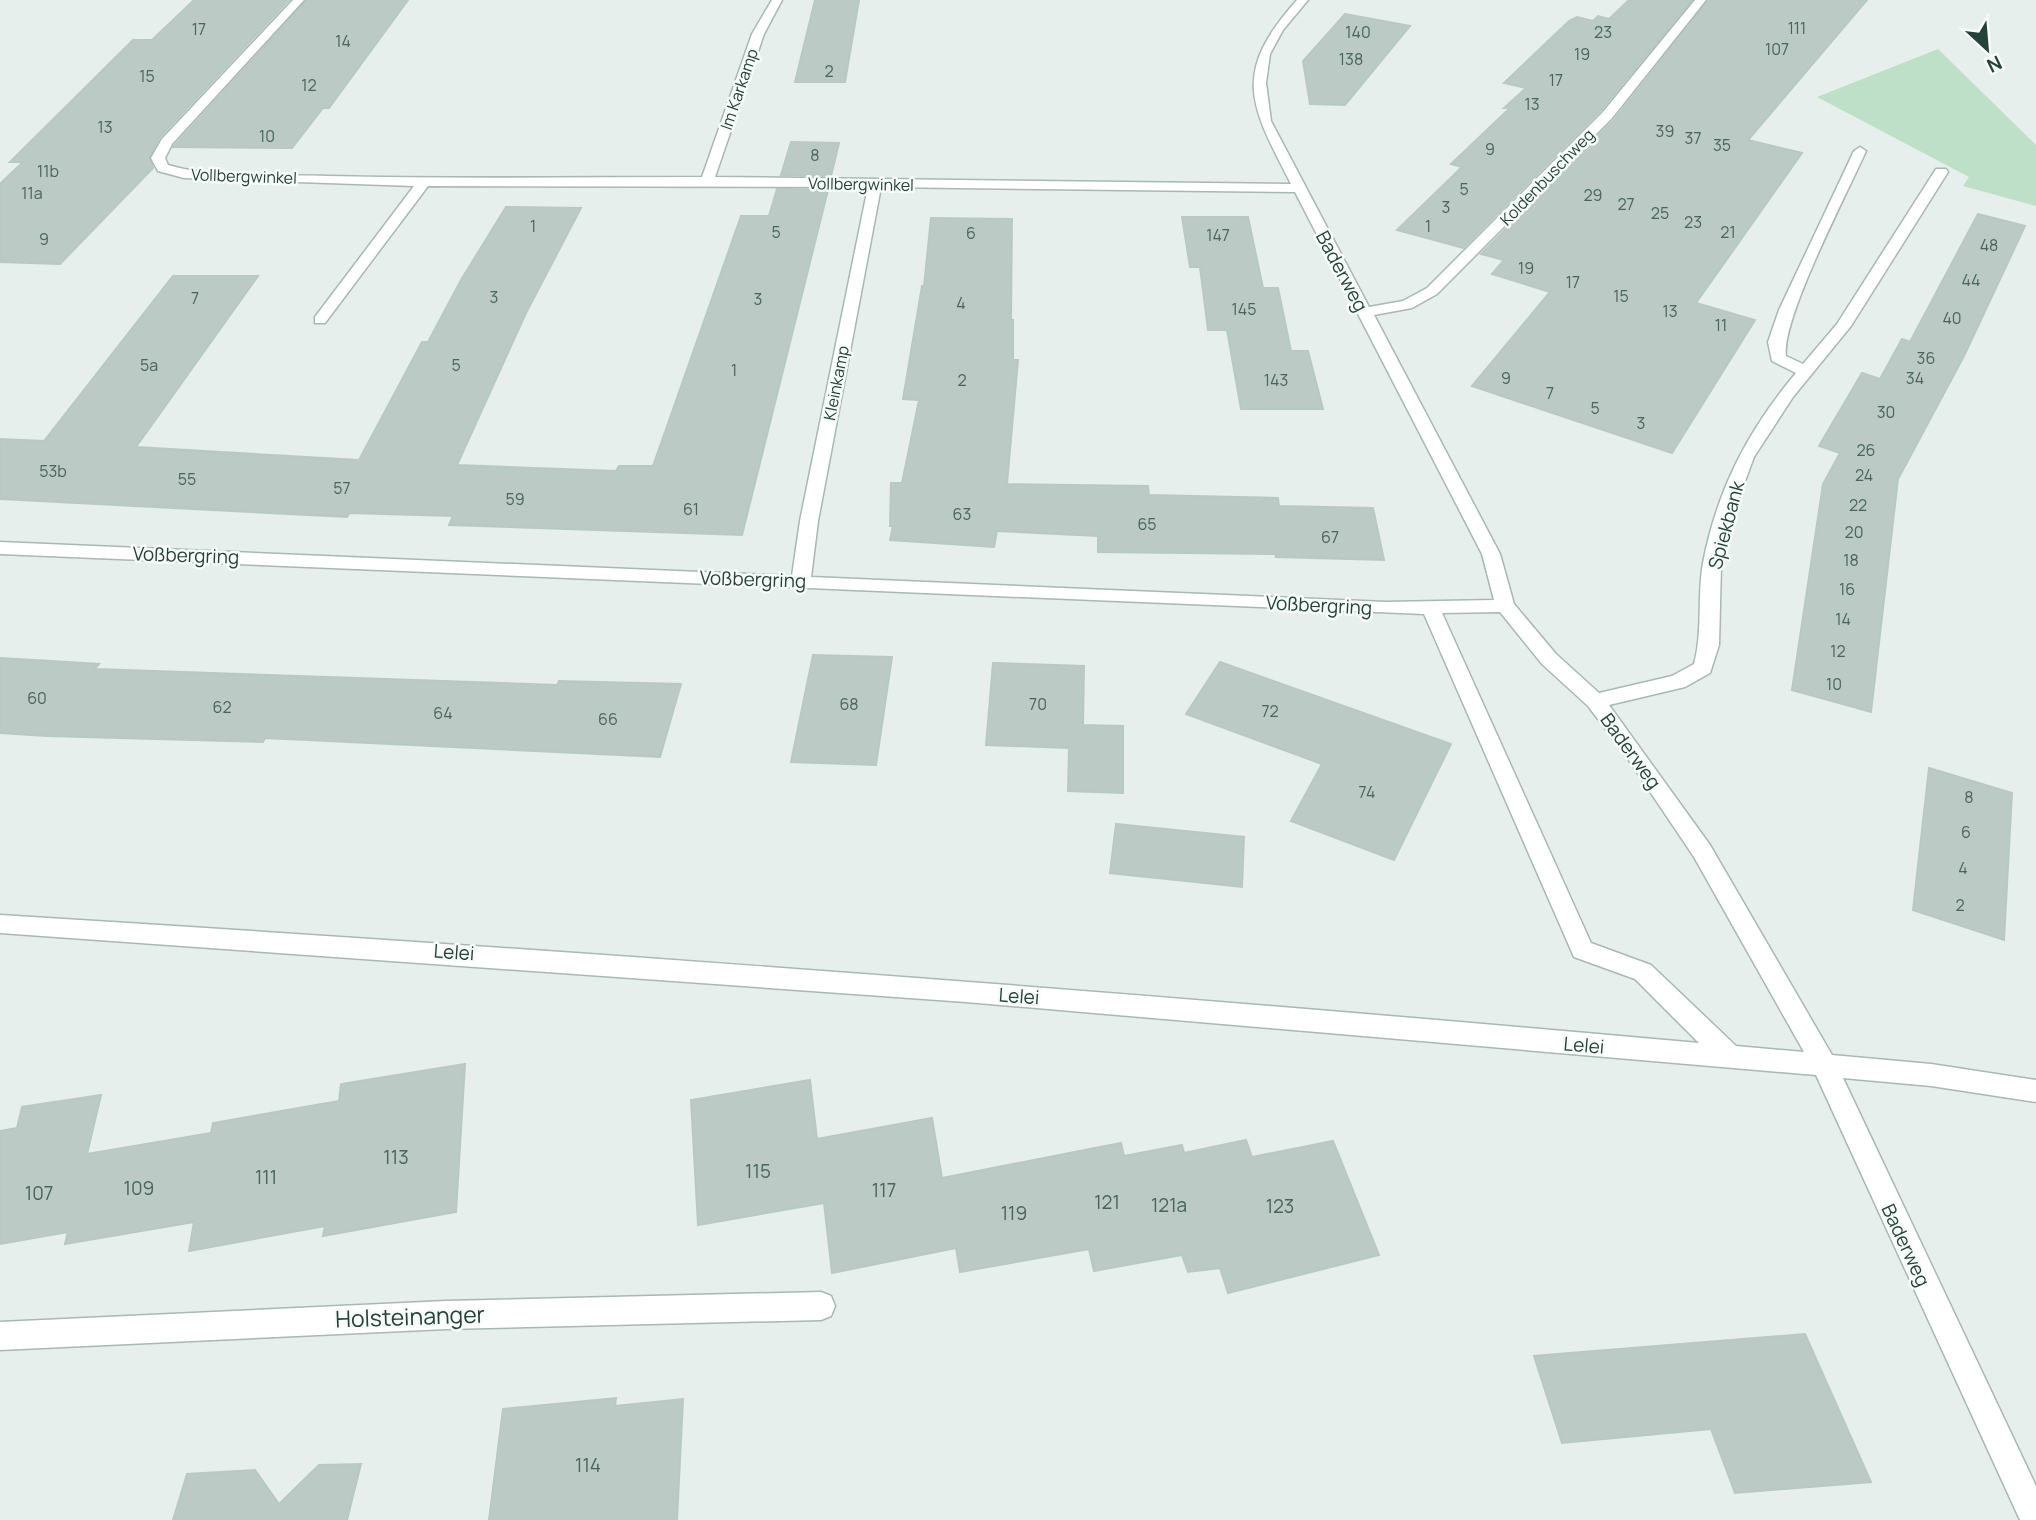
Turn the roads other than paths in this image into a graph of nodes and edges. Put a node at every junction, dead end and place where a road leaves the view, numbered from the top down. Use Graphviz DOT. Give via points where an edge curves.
graph roads {
  1 [pos="299,0"];
  2 [pos="777,0"];
  3 [pos="1303,0"];
  4 [pos="1701,0"];
  5 [pos="1860,151"];
  6 [pos="1941,172"];
  7 [pos="424,181"];
  8 [pos="707,181"];
  9 [pos="875,185"];
  10 [pos="1298,188"];
  11 [pos="1364,312"];
  12 [pos="320,320"];
  13 [pos="1806,372"];
  14 [pos="0,548"];
  15 [pos="801,581"];
  16 [pos="1505,606"];
  17 [pos="1431,609"];
  18 [pos="1595,701"];
  19 [pos="0,924"];
  20 [pos="1732,1059"];
  21 [pos="1824,1065"];
  22 [pos="2036,1091"];
  23 [pos="821,1306"];
  24 [pos="0,1336"];
  25 [pos="2036,1520"];
  1 -- 7 [label="street, Vollbergwinkel" via="167,142 158,158 163,168 230,177"];
  2 -- 8 [label="street, Im Karkamp" via="758,34"];
  3 -- 10 [label="street, Baderweg" via="1266,48 1257,85 1265,121"];
  4 -- 11 [label="street, Koldenbuschweg" via="1570,156 1432,291 1407,304"];
  5 -- 13 [label="street" via="1776,342 1778,358"];
  6 -- 13 [label="street, Spiekbank" via="1843,326"];
  7 -- 8 [label="street, Vollbergwinkel"];
  7 -- 12 [label="street"];
  8 -- 9 [label="street, Vollbergwinkel"];
  9 -- 10 [label="street, Vollbergwinkel"];
  9 -- 15 [label="street, Kleinkamp"];
  10 -- 11 [label="street, Baderweg"];
  11 -- 16 [label="street, Baderweg" via="1491,554"];
  13 -- 18 [label="street, Spiekbank" via="1745,457 1726,508 1712,565 1709,645 1703,668 1678,682"];
  14 -- 15 [label="street, Voßbergring"];
  15 -- 17 [label="street, Voßbergring"];
  16 -- 17 [label="street, Voßbergring"];
  16 -- 18 [label="street, Baderweg" via="1549,659"];
  17 -- 20 [label="street" via="1582,950 1643,972"];
  18 -- 21 [label="street, Baderweg" via="1702,851"];
  19 -- 20 [label="street, Lelei" via="387,947 1254,1014"];
  20 -- 21 [label="street, Lelei"];
  21 -- 22 [label="street, Lelei"];
  21 -- 25 [label="street, Baderweg"];
  23 -- 24 [label="street, Holsteinanger" via="446,1315"];
}
